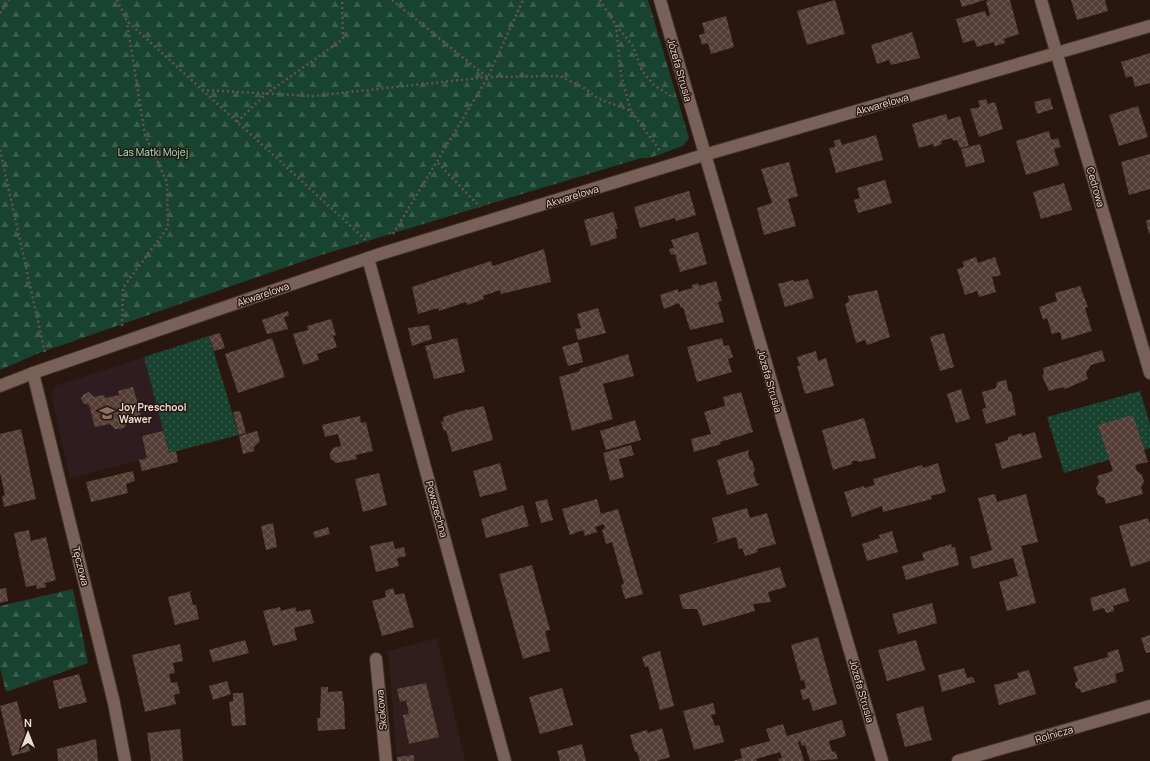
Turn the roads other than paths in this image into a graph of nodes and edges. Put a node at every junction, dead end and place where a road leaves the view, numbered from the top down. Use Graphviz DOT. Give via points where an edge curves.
graph roads {
  1 [pos="660,0"];
  2 [pos="1041,0"];
  3 [pos="1150,26"];
  4 [pos="1057,53"];
  5 [pos="704,155"];
  6 [pos="368,258"];
  7 [pos="33,373"];
  8 [pos="1150,373"];
  9 [pos="0,386"];
  10 [pos="376,659"];
  11 [pos="1150,706"];
  12 [pos="125,761"];
  13 [pos="386,761"];
  14 [pos="505,761"];
  15 [pos="882,761"];
  16 [pos="958,761"];
  1 -- 5 [label="street, Józefa Strusia"];
  2 -- 4 [label="street, Cedrowa"];
  3 -- 4 [label="street, Akwarelowa"];
  4 -- 5 [label="street, Akwarelowa"];
  4 -- 8 [label="street, Cedrowa"];
  5 -- 6 [label="street, Akwarelowa"];
  5 -- 15 [label="street, Józefa Strusia"];
  6 -- 7 [label="street, Akwarelowa"];
  6 -- 14 [label="street, Powszechna"];
  7 -- 9 [label="street, Akwarelowa"];
  7 -- 12 [label="street, Tęczowa" via="114,703"];
  10 -- 13 [label="street, Skokowa"];
  11 -- 16 [label="street, Rolnicza"];
}
